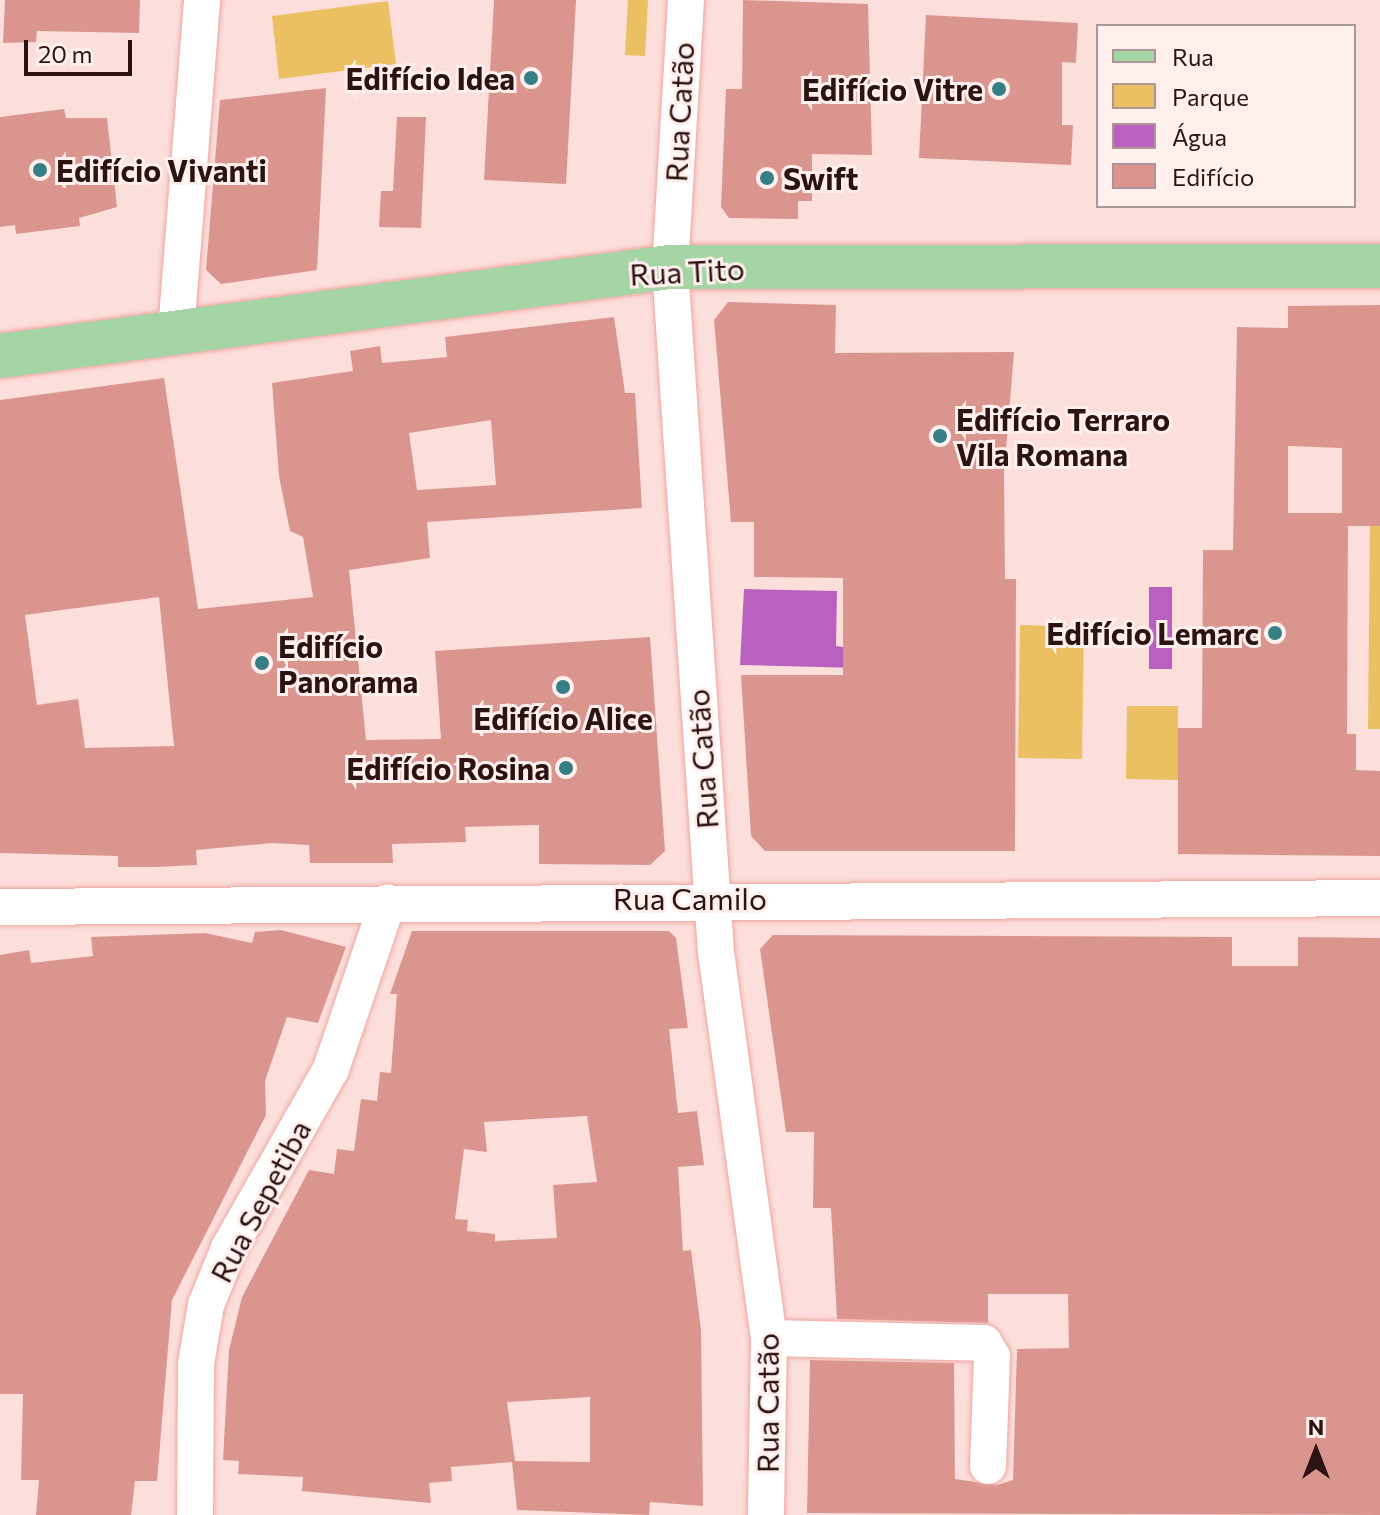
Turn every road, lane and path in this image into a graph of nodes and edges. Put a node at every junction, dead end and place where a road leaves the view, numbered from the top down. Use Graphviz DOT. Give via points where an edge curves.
graph roads {
  1 [pos="202,0"];
  2 [pos="686,0"];
  3 [pos="1380,266"];
  4 [pos="670,267"];
  5 [pos="176,332"];
  6 [pos="0,356"];
  7 [pos="711,898"];
  8 [pos="1380,898"];
  9 [pos="388,902"];
  10 [pos="0,907"];
  11 [pos="769,1338"];
  12 [pos="988,1466"];
  13 [pos="195,1515"];
  14 [pos="766,1515"];
  1 -- 5 [label="street"];
  2 -- 4 [label="street, Rua Catão"];
  3 -- 4 [label="main road, Rua Tito"];
  4 -- 5 [label="main road, Rua Tito"];
  4 -- 7 [label="street, Rua Catão"];
  5 -- 6 [label="main road, Rua Tito"];
  7 -- 8 [label="street, Rua Camilo"];
  7 -- 9 [label="street, Rua Camilo"];
  7 -- 11 [label="street, Rua Catão"];
  9 -- 10 [label="street, Rua Camilo"];
  9 -- 13 [label="street, Rua Sepetiba" via="331,1069 229,1248 206,1305 196,1364"];
  11 -- 12 [label="street" via="984,1343 992,1357"];
  11 -- 14 [label="street, Rua Catão"];
}
